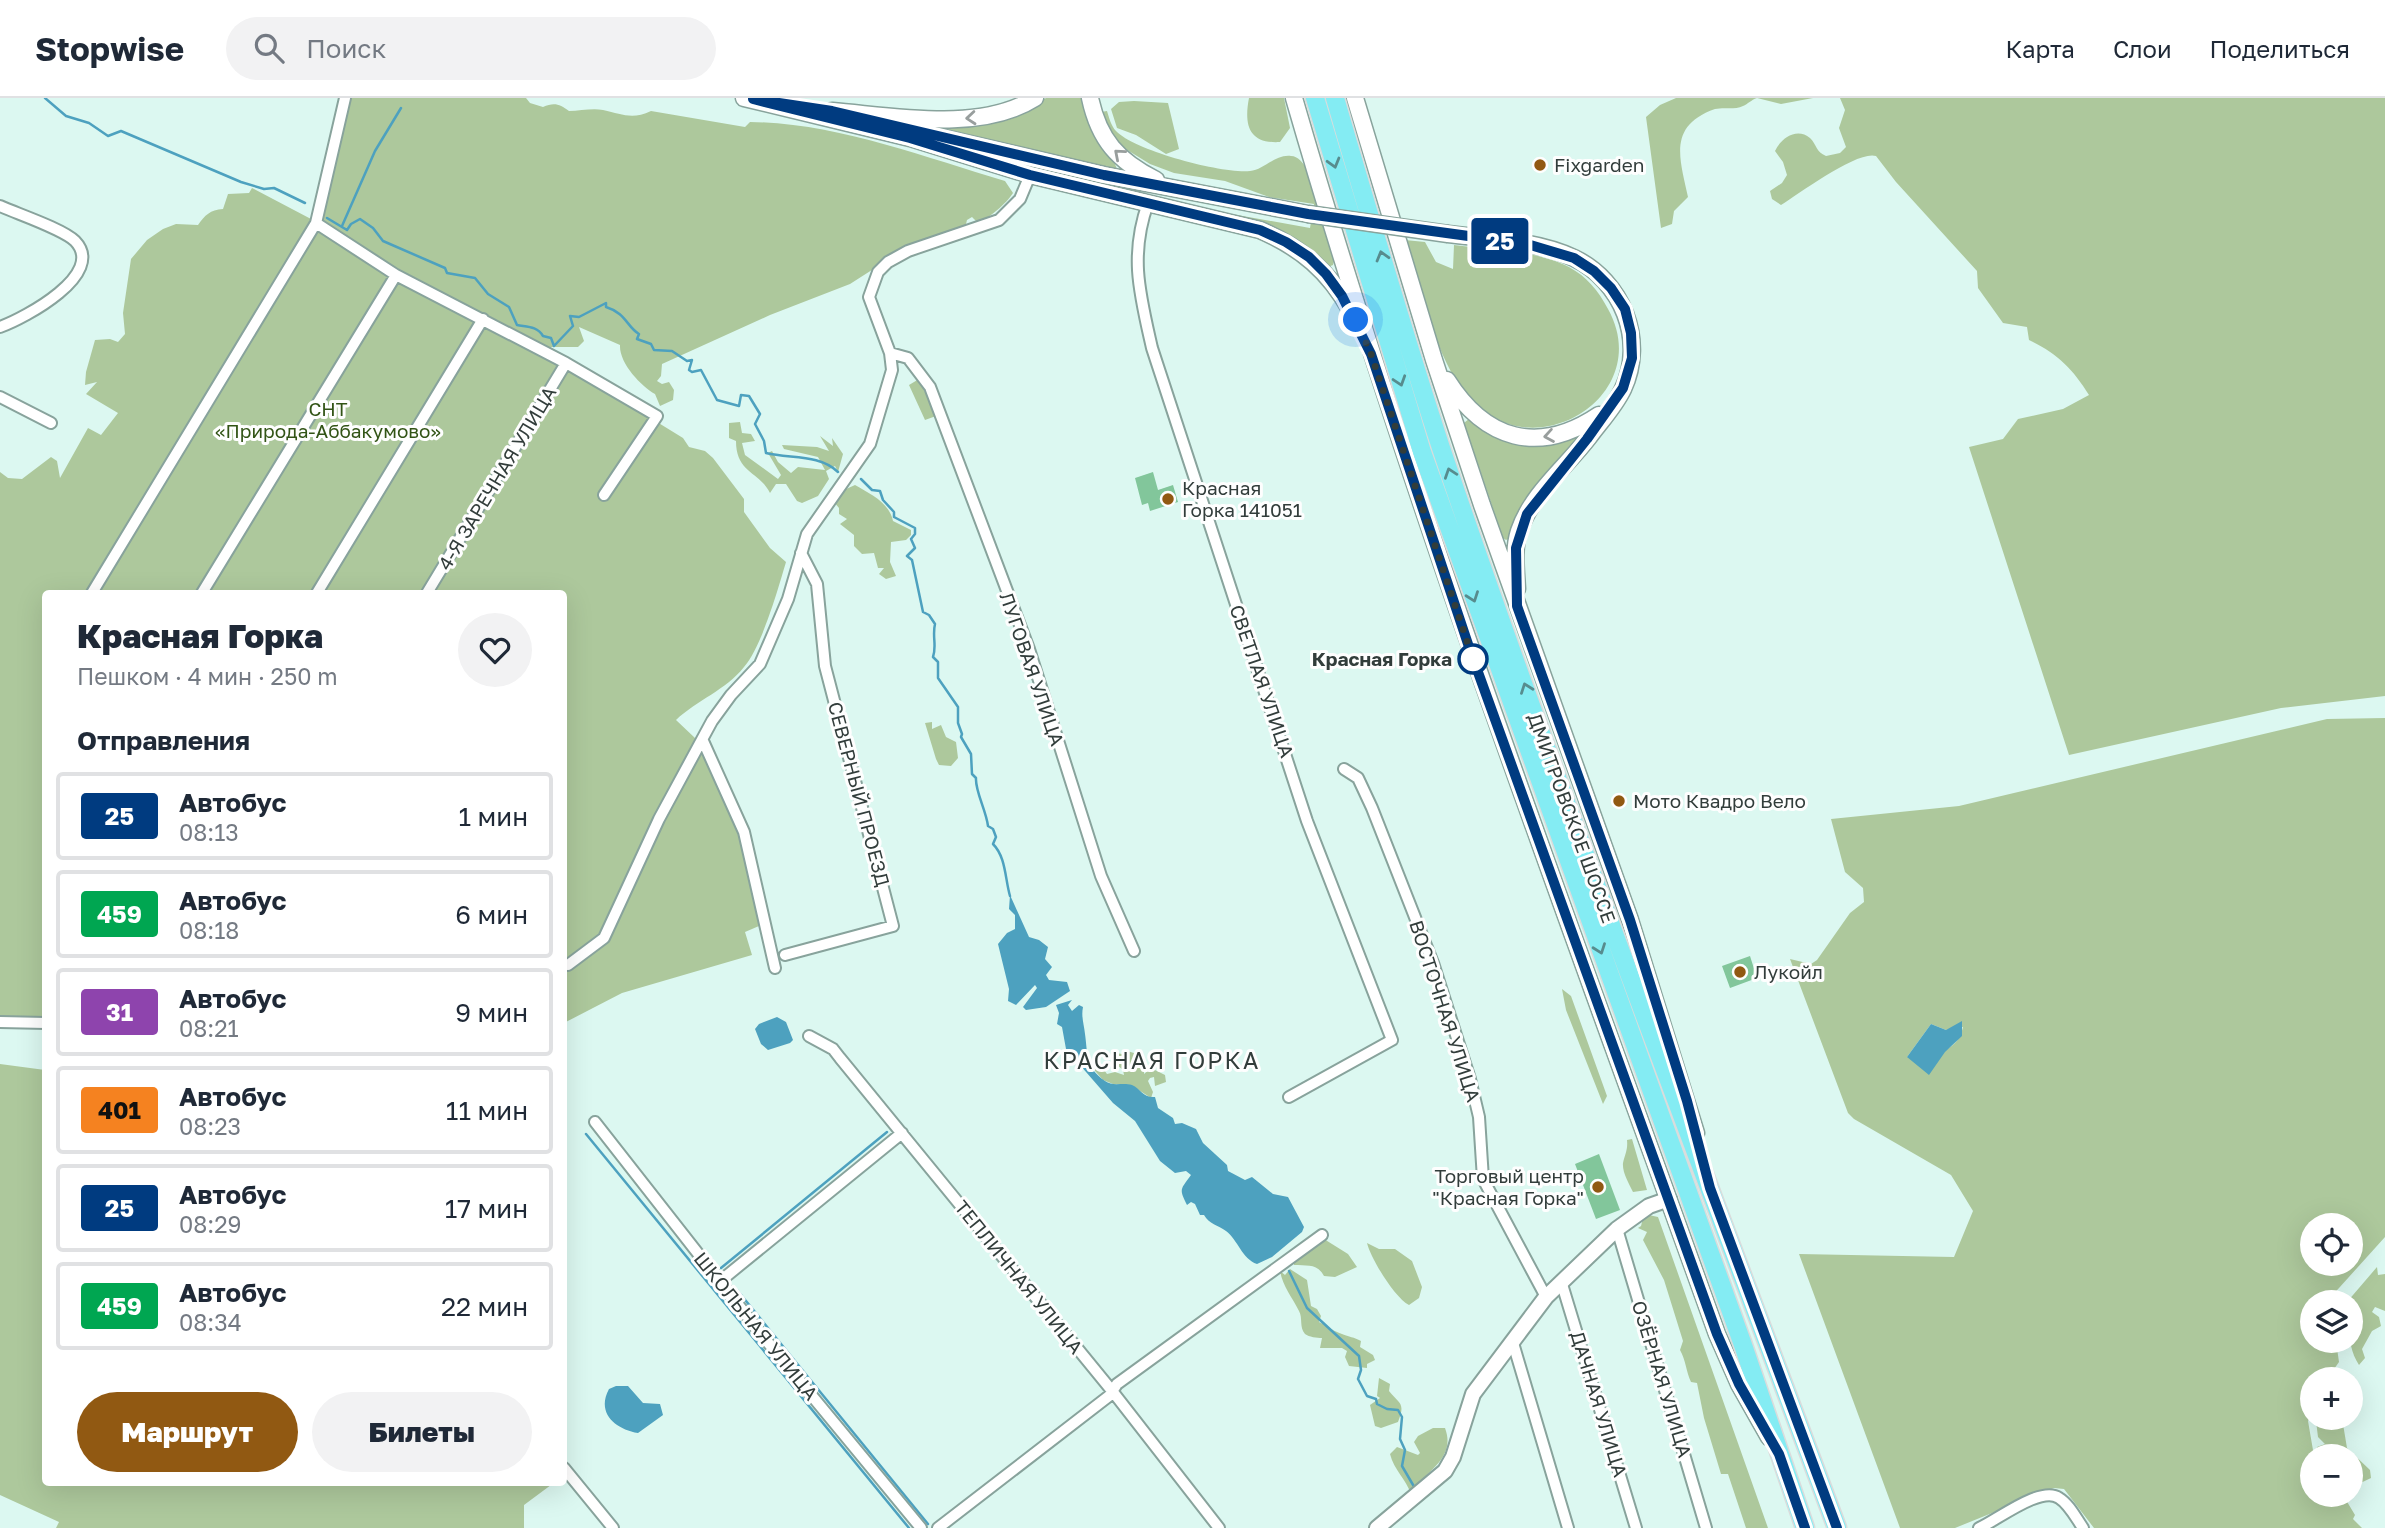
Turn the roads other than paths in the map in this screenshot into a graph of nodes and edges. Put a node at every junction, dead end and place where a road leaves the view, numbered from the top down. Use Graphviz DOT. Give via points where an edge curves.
graph roads {
  1 [pos="345,98"];
  2 [pos="1035,98"];
  3 [pos="1090,98"];
  4 [pos="1294,98"];
  5 [pos="1315,98"];
  6 [pos="1335,98"];
  7 [pos="1355,98"];
  8 [pos="749,99"];
  9 [pos="832,111"];
  10 [pos="1030,175"];
  11 [pos="1174,189"];
  12 [pos="1148,203"];
  13 [pos="0,206"];
  14 [pos="316,223"];
  15 [pos="397,275"];
  16 [pos="482,319"];
  17 [pos="0,327"];
  18 [pos="890,353"];
  19 [pos="1371,354"];
  20 [pos="1434,360"];
  21 [pos="566,363"];
  22 [pos="0,397"];
  23 [pos="1610,408"];
  24 [pos="51,423"];
  25 [pos="604,495"];
  26 [pos="801,553"];
  27 [pos="94,590"];
  28 [pos="204,590"];
  29 [pos="319,590"];
  30 [pos="429,590"];
  31 [pos="1517,606"];
  32 [pos="703,741"];
  33 [pos="1344,769"];
  34 [pos="1134,951"];
  35 [pos="785,956"];
  36 [pos="567,965"];
  37 [pos="775,968"];
  38 [pos="0,1022"];
  39 [pos="42,1023"];
  40 [pos="809,1036"];
  41 [pos="1289,1097"];
  42 [pos="595,1122"];
  43 [pos="902,1133"];
  44 [pos="1710,1188"];
  45 [pos="1669,1199"];
  46 [pos="1617,1229"];
  47 [pos="1322,1236"];
  48 [pos="1561,1281"];
  49 [pos="719,1282"];
  50 [pos="1546,1297"];
  51 [pos="1513,1343"];
  52 [pos="1112,1392"];
  53 [pos="1779,1454"];
  54 [pos="567,1472"];
  55 [pos="613,1528"];
  56 [pos="921,1528"];
  57 [pos="938,1528"];
  58 [pos="1219,1528"];
  59 [pos="1377,1528"];
  60 [pos="1568,1528"];
  61 [pos="1636,1528"];
  62 [pos="1706,1528"];
  63 [pos="1805,1528"];
  64 [pos="1837,1528"];
  65 [pos="1979,1528"];
  66 [pos="2083,1528"];
  1 -- 14 [label="street"];
  2 -- 9 [label="main road, one-way" via="1010,110 967,118"];
  11 -- 3 [label="main road, one-way" via="1143,173 1111,147 1100,132"];
  4 -- 19 [label="main road"];
  5 -- 53 [label="highway, ДМИТРОВСКОЕ ШОССЕ, one-way" via="1422,452"];
  44 -- 6 [label="highway, ДМИТРОВСКОЕ ШОССЕ, one-way" via="1486,577 1400,319"];
  7 -- 20 [label="main road"];
  8 -- 9 [label="main road"];
  8 -- 10 [label="main road" via="910,138"];
  9 -- 11 [label="main road"];
  10 -- 12 [label="main road"];
  10 -- 18 [label="street" via="1020,199 999,220 908,251 878,272 869,297"];
  11 -- 23 [label="main road, bridge" via="1552,250 1574,258 1611,288 1625,309 1631,333 1632,358 1623,388"];
  12 -- 19 [label="main road" via="1260,230 1309,257 1342,296"];
  12 -- 41 [label="street, СВЕТЛАЯ УЛИЦА" via="1136,253 1152,348 1307,821 1392,1040"];
  13 -- 17 [label="street" via="68,236 84,258 71,283"];
  14 -- 15 [label="street"];
  14 -- 27 [label="street"];
  15 -- 16 [label="street"];
  15 -- 28 [label="street"];
  16 -- 21 [label="street"];
  16 -- 29 [label="street"];
  18 -- 26 [label="street" via="892,370 870,443 806,538"];
  18 -- 34 [label="street, ЛУГОВАЯ УЛИЦА" via="908,358 930,387 1029,649 1101,876"];
  19 -- 45 [label="main road" via="1470,650"];
  23 -- 20 [label="main road, one-way" via="1583,426 1555,436 1510,435 1472,414"];
  20 -- 31 [label="main road"];
  21 -- 25 [label="street" via="657,416"];
  21 -- 30 [label="street, 4-Я ЗАРЕЧНАЯ УЛИЦА"];
  22 -- 24 [label="street"];
  23 -- 31 [label="main road" via="1527,514 1516,548"];
  26 -- 32 [label="street" via="788,599 760,664 731,695"];
  26 -- 35 [label="street, СЕВЕРНЫЙ ПРОЕЗД" via="817,584 825,666 893,926"];
  31 -- 44 [label="main road" via="1630,920"];
  32 -- 36 [label="street" via="659,819 604,939"];
  32 -- 37 [label="street" via="744,832"];
  33 -- 50 [label="street, ВОСТОЧНАЯ УЛИЦА" via="1357,778 1372,808 1433,963 1473,1091 1483,1179"];
  38 -- 39 [label="street"];
  40 -- 43 [label="street, ТЕПЛИЧНАЯ УЛИЦА" via="833,1049"];
  42 -- 49 [label="street, ШКОЛЬНАЯ УЛИЦА"];
  43 -- 49 [label="street"];
  43 -- 52 [label="street, ТЕПЛИЧНАЯ УЛИЦА"];
  44 -- 64 [label="highway, ДМИТРОВСКОЕ ШОССЕ"];
  45 -- 46 [label="street" via="1649,1206"];
  45 -- 53 [label="main road" via="1717,1334"];
  46 -- 48 [label="street"];
  46 -- 62 [label="street, ОЗЁРНАЯ УЛИЦА"];
  47 -- 52 [label="street"];
  48 -- 50 [label="street"];
  48 -- 61 [label="street, ДАЧНАЯ УЛИЦА"];
  49 -- 56 [label="street, ШКОЛЬНАЯ УЛИЦА"];
  50 -- 51 [label="street"];
  51 -- 59 [label="street" via="1473,1394 1445,1471"];
  51 -- 60 [label="street"];
  52 -- 57 [label="street"];
  52 -- 58 [label="street, ТЕПЛИЧНАЯ УЛИЦА"];
  53 -- 63 [label="highway, ДМИТРОВСКОЕ ШОССЕ"];
  54 -- 55 [label="street"];
  65 -- 66 [label="street" via="2002,1512 2046,1495 2063,1500"];
}
